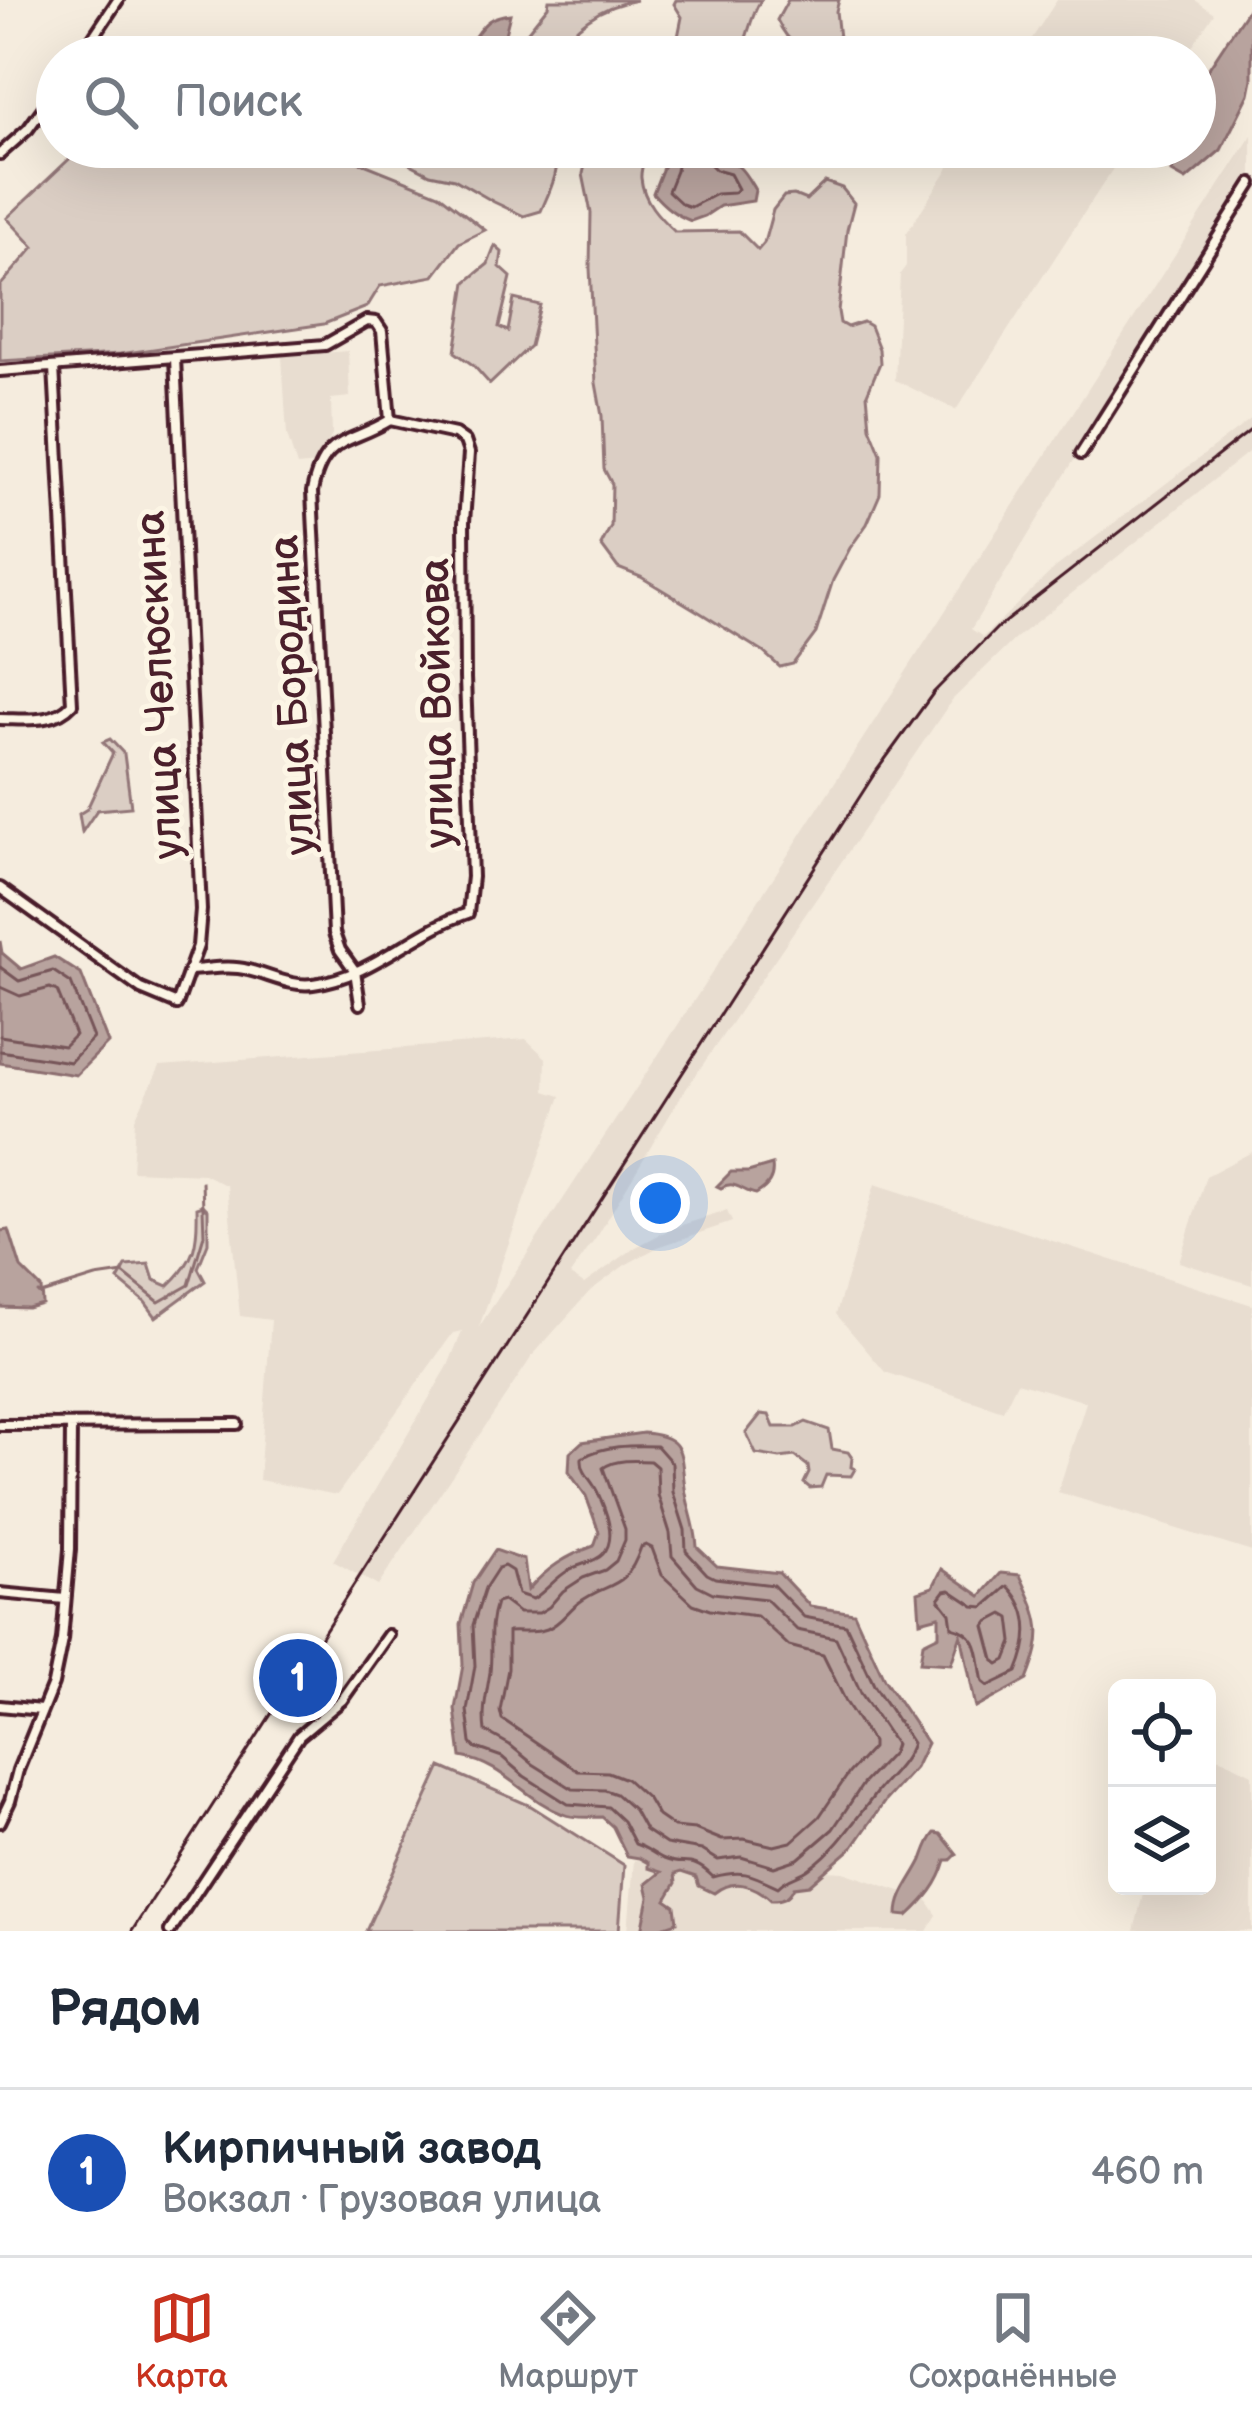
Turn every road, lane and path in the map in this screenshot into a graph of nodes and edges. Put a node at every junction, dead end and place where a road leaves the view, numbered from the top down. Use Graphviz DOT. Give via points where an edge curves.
graph roads {
  1 [pos="118,0"];
  2 [pos="94,36"];
  3 [pos="36,118"];
  4 [pos="0,154"];
  5 [pos="1252,183"];
  6 [pos="175,358"];
  7 [pos="54,367"];
  8 [pos="0,371"];
  9 [pos="390,420"];
  10 [pos="1081,454"];
  11 [pos="0,719"];
  12 [pos="0,888"];
  13 [pos="191,970"];
  14 [pos="355,971"];
  15 [pos="360,1004"];
  16 [pos="236,1424"];
  17 [pos="0,1426"];
  18 [pos="71,1426"];
  19 [pos="0,1593"];
  20 [pos="64,1599"];
  21 [pos="388,1636"];
  22 [pos="0,1706"];
  23 [pos="41,1710"];
  24 [pos="0,1822"];
  25 [pos="170,1931"];
  1 -- 2 [label="street"];
  3 -- 4 [label="street"];
  5 -- 10 [label="street"];
  6 -- 7 [label="street"];
  6 -- 9 [label="street" via="325,345 376,322"];
  6 -- 13 [label="street, улица Челюскина" via="201,910"];
  7 -- 8 [label="street"];
  7 -- 11 [label="street" via="72,704 46,719"];
  9 -- 14 [label="street, улица Бородина" via="327,453 312,492 334,933"];
  9 -- 14 [label="street, улица Войкова" via="454,434 469,453 472,877 468,913"];
  12 -- 13 [label="street, улица Челюскина" via="141,989 177,1004"];
  13 -- 14 [label="street" via="244,968 304,985"];
  14 -- 15 [label="street, улица Бородина"];
  16 -- 18 [label="street"];
  17 -- 18 [label="street"];
  18 -- 20 [label="street"];
  19 -- 20 [label="street"];
  20 -- 23 [label="street" via="53,1684"];
  21 -- 25 [label="street" via="342,1700 299,1736"];
  22 -- 23 [label="street"];
  23 -- 24 [label="street"];
}
